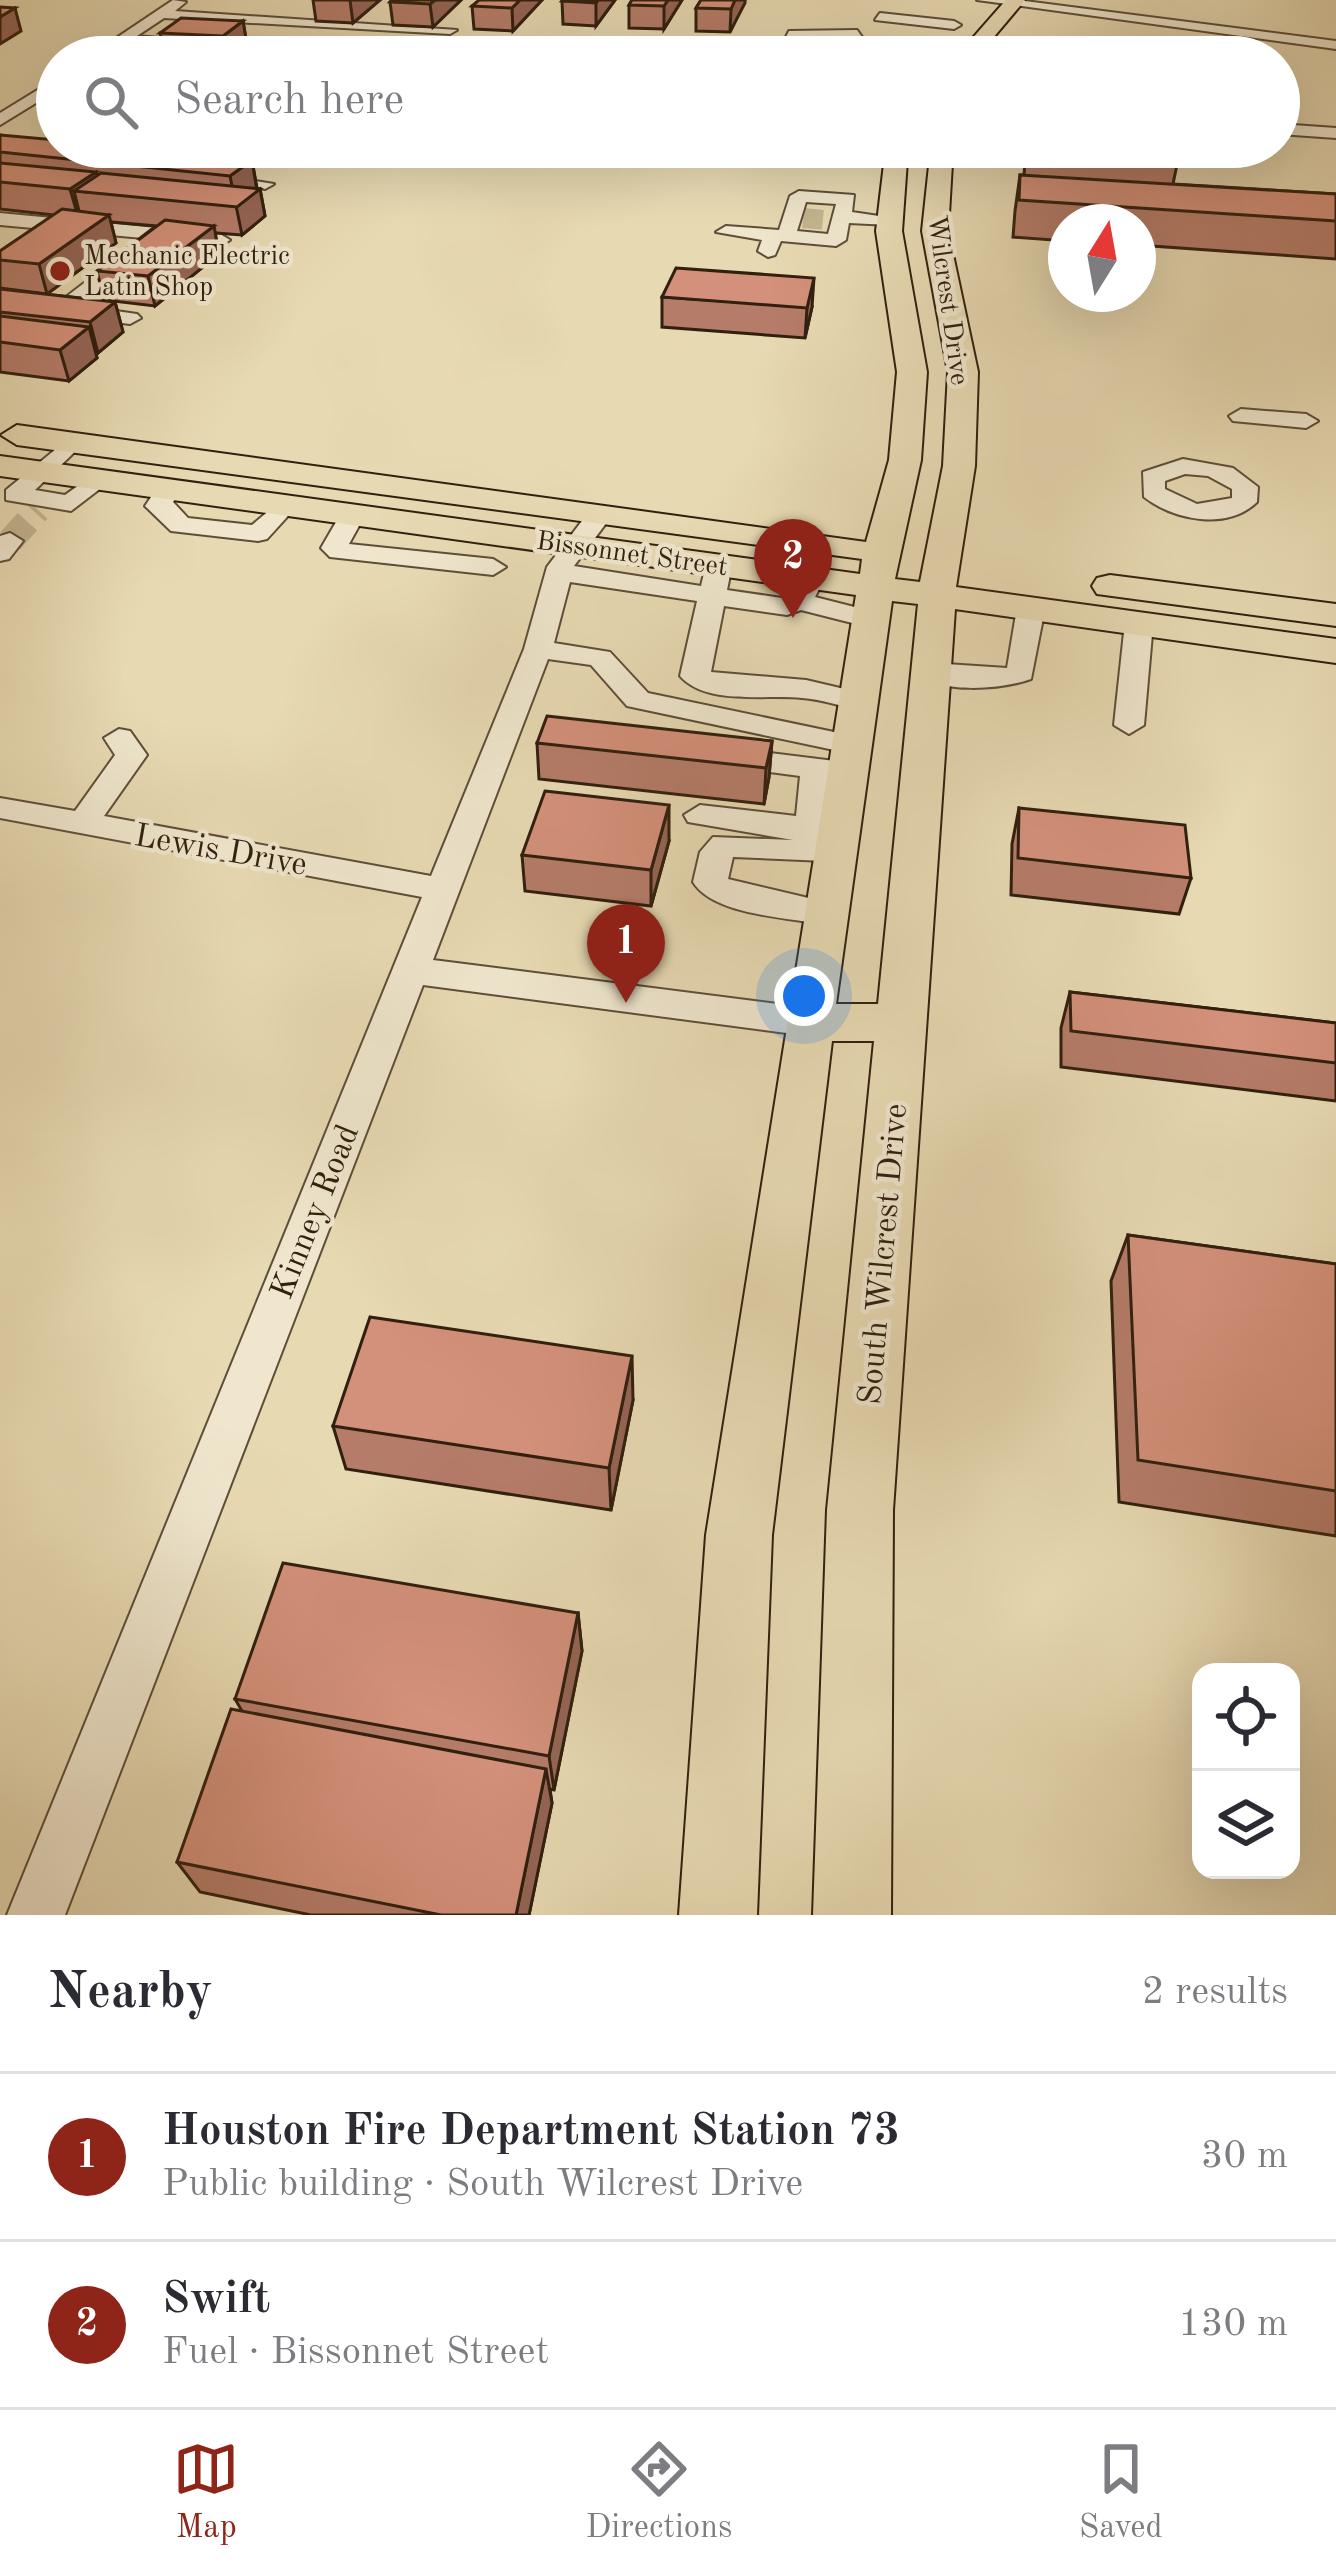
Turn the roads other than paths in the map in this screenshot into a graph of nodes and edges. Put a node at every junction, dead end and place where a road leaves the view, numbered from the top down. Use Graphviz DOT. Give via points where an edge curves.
graph roads {
  1 [pos="182,0"];
  2 [pos="982,0"];
  3 [pos="1014,2"];
  4 [pos="890,9"];
  5 [pos="161,14"];
  6 [pos="110,23"];
  7 [pos="145,25"];
  8 [pos="450,30"];
  9 [pos="947,33"];
  10 [pos="856,34"];
  11 [pos="128,36"];
  12 [pos="793,36"];
  13 [pos="984,36"];
  14 [pos="1244,36"];
  15 [pos="1300,42"];
  16 [pos="1336,45"];
  17 [pos="36,97"];
  18 [pos="0,121"];
  19 [pos="1300,131"];
  20 [pos="1336,133"];
  21 [pos="894,168"];
  22 [pos="939,168"];
  23 [pos="195,177"];
  24 [pos="265,184"];
  25 [pos="891,185"];
  26 [pos="936,190"];
  27 [pos="0,219"];
  28 [pos="890,219"];
  29 [pos="62,225"];
  30 [pos="726,232"];
  31 [pos="160,234"];
  32 [pos="220,240"];
  33 [pos="31,247"];
  34 [pos="896,266"];
  35 [pos="944,277"];
  36 [pos="0,302"];
  37 [pos="62,310"];
  38 [pos="130,318"];
  39 [pos="912,372"];
  40 [pos="963,372"];
  41 [pos="1241,416"];
  42 [pos="1306,421"];
  43 [pos="0,433"];
  44 [pos="73,442"];
  45 [pos="0,466"];
  46 [pos="340,479"];
  47 [pos="42,494"];
  48 [pos="298,508"];
  49 [pos="600,514"];
  50 [pos="533,566"];
  51 [pos="939,578"];
  52 [pos="715,580"];
  53 [pos="877,586"];
  54 [pos="1031,608"];
  55 [pos="1336,615"];
  56 [pos="1139,623"];
  57 [pos="538,649"];
  58 [pos="1336,651"];
  59 [pos="931,672"];
  60 [pos="1129,725"];
  61 [pos="844,737"];
  62 [pos="119,738"];
  63 [pos="680,752"];
  64 [pos="0,808"];
  65 [pos="700,814"];
  66 [pos="82,823"];
  67 [pos="823,842"];
  68 [pos="441,890"];
  69 [pos="826,913"];
  70 [pos="409,970"];
  71 [pos="809,1022"];
  72 [pos="902,1022"];
  73 [pos="719,1894"];
  74 [pos="36,1915"];
  75 [pos="852,1915"];
  1 -- 5 [label="street"];
  2 -- 3 [label="street"];
  2 -- 9 [label="main road"];
  3 -- 13 [label="main road"];
  3 -- 14 [label="street"];
  4 -- 9 [label="street"];
  5 -- 7 [label="street"];
  5 -- 8 [label="street"];
  6 -- 7 [label="street"];
  7 -- 11 [label="street"];
  10 -- 12 [label="street"];
  15 -- 16 [label="street"];
  17 -- 18 [label="street"];
  19 -- 20 [label="street"];
  21 -- 25 [label="main road, Wilcrest Drive"];
  22 -- 26 [label="main road, Wilcrest Drive"];
  23 -- 24 [label="street"];
  25 -- 26 [label="main road"];
  25 -- 28 [label="main road, Wilcrest Drive"];
  26 -- 35 [label="main road, Wilcrest Drive"];
  27 -- 29 [label="street"];
  28 -- 30 [label="street"];
  28 -- 34 [label="main road, Wilcrest Drive"];
  29 -- 31 [label="street"];
  29 -- 33 [label="street"];
  31 -- 32 [label="street"];
  31 -- 37 [label="street"];
  34 -- 35 [label="main road"];
  34 -- 39 [label="main road, Wilcrest Drive"];
  35 -- 40 [label="main road, Wilcrest Drive"];
  36 -- 37 [label="street"];
  37 -- 38 [label="street"];
  39 -- 40 [label="main road"];
  39 -- 53 [label="main road, Wilcrest Drive" via="905,460"];
  40 -- 51 [label="main road, Wilcrest Drive" via="959,466"];
  41 -- 42 [label="street"];
  43 -- 44 [label="main road, Bissonnet Street"];
  44 -- 46 [label="main road, Bissonnet Street"];
  44 -- 47 [label="street"];
  45 -- 47 [label="main road, Bissonnet Street"];
  46 -- 48 [label="main road"];
  46 -- 49 [label="main road, Bissonnet Street"];
  47 -- 48 [label="main road, Bissonnet Street" via="96,480"];
  48 -- 50 [label="main road, Bissonnet Street" via="352,515"];
  49 -- 50 [label="street, Kinney Road"];
  49 -- 53 [label="main road, Bissonnet Street"];
  50 -- 52 [label="main road, Bissonnet Street"];
  50 -- 57 [label="street, Kinney Road"];
  51 -- 53 [label="main road, Bissonnet Street"];
  51 -- 54 [label="main road, Bissonnet Street"];
  51 -- 55 [label="main road, Bissonnet Street"];
  51 -- 59 [label="main road, South Wilcrest Drive"];
  52 -- 53 [label="main road, Bissonnet Street"];
  52 -- 61 [label="street" via="695,676"];
  53 -- 61 [label="main road"];
  54 -- 56 [label="main road, Bissonnet Street"];
  54 -- 59 [label="street" via="1022,673 1001,680"];
  56 -- 58 [label="main road, Bissonnet Street"];
  56 -- 60 [label="street"];
  57 -- 61 [label="street" via="600,658 638,700"];
  57 -- 68 [label="street, Kinney Road"];
  59 -- 72 [label="main road, South Wilcrest Drive"];
  61 -- 63 [label="street"];
  61 -- 67 [label="main road"];
  62 -- 66 [label="street" via="131,750 125,770"];
  64 -- 66 [label="street, Lewis Drive"];
  65 -- 67 [label="street"];
  66 -- 68 [label="street, Lewis Drive"];
  67 -- 69 [label="main road"];
  67 -- 69 [label="street" via="725,845 710,882"];
  68 -- 70 [label="street, Kinney Road"];
  69 -- 71 [label="main road"];
  70 -- 71 [label="street"];
  70 -- 74 [label="street, Kinney Road"];
  71 -- 72 [label="main road"];
  71 -- 73 [label="main road" via="740,1535"];
  72 -- 75 [label="main road, South Wilcrest Drive" via="860,1510"];
}
